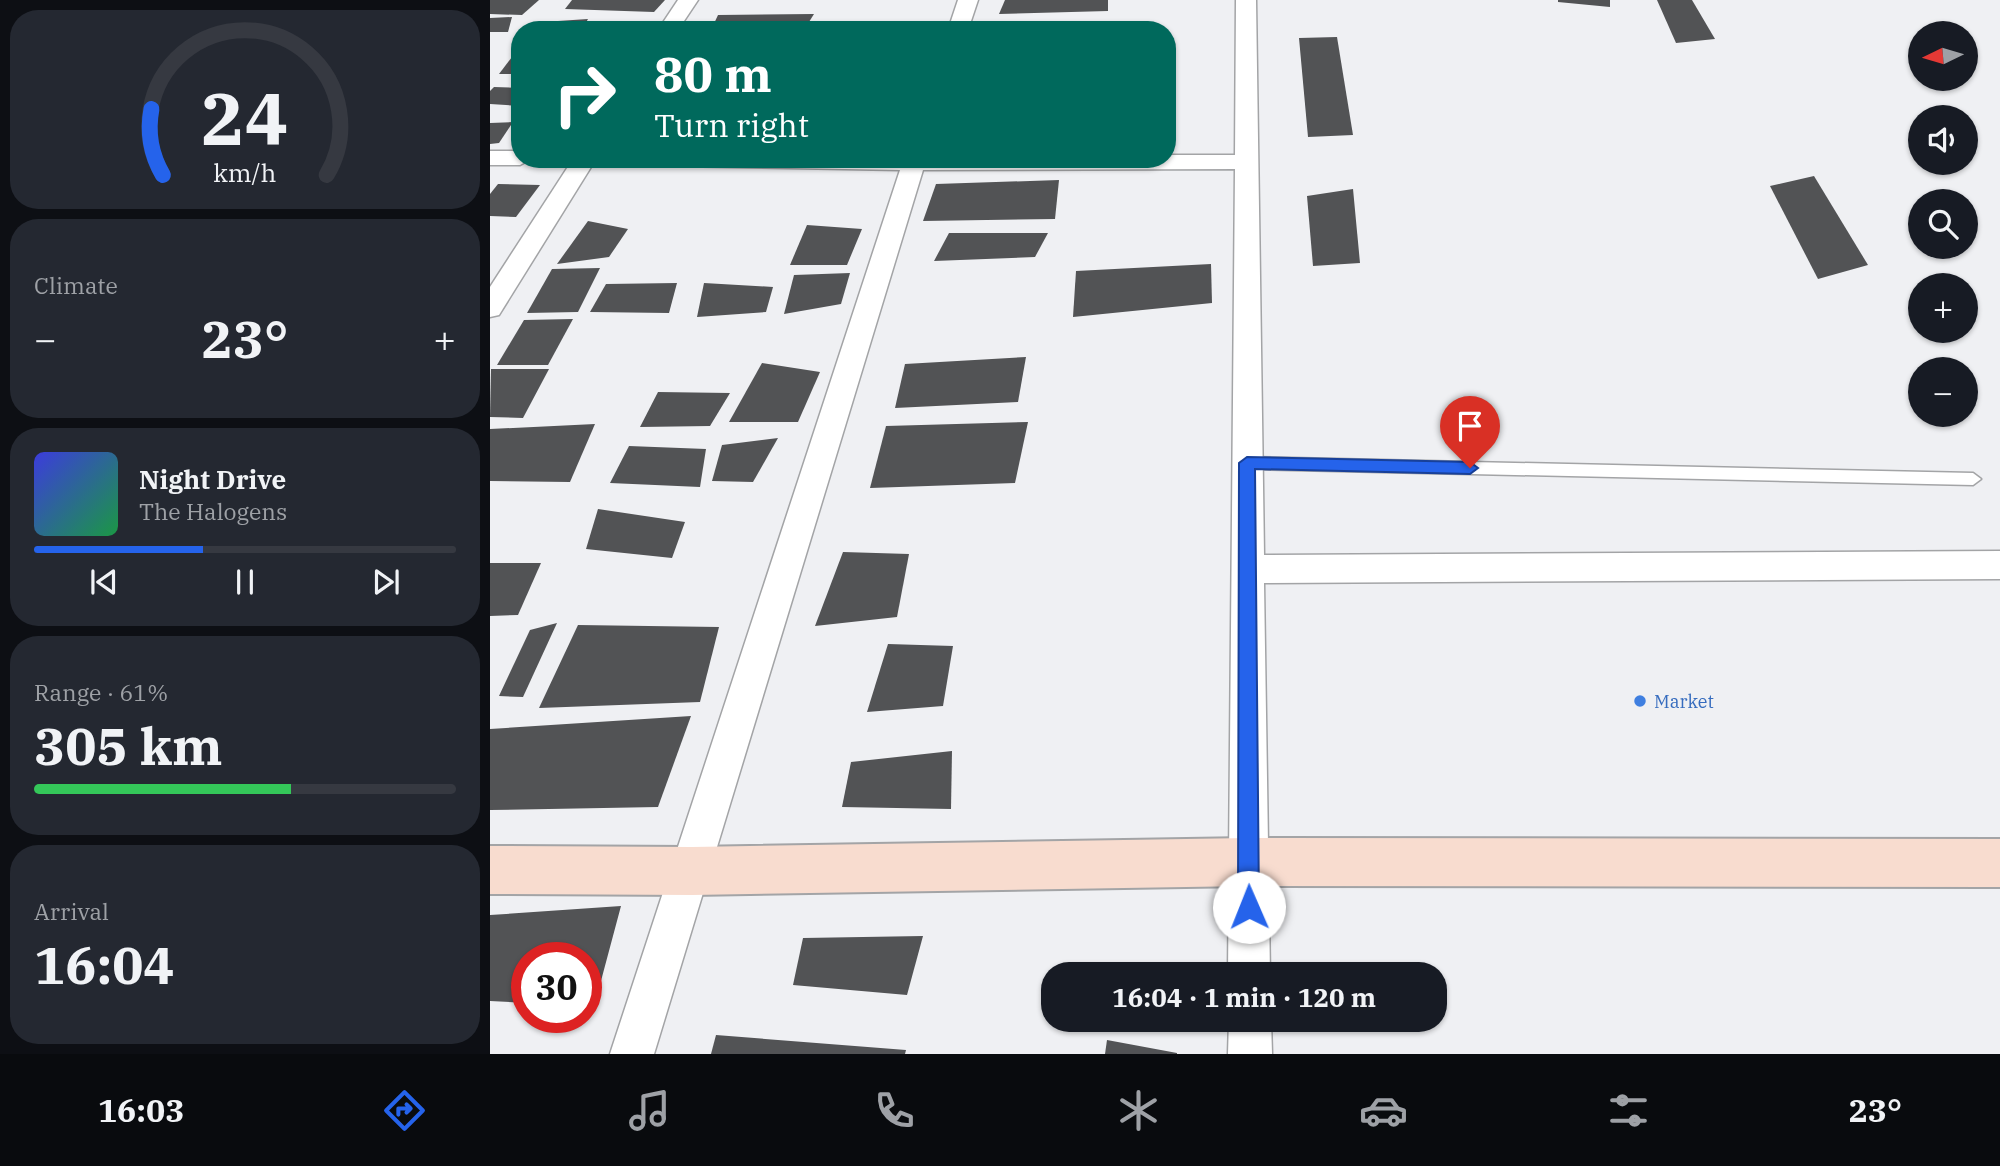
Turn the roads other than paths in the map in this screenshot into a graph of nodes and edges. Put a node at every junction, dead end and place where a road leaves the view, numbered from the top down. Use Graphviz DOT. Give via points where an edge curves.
graph roads {
  1 [pos="688,0"];
  2 [pos="968,0"];
  3 [pos="1246,0"];
  4 [pos="674,21"];
  5 [pos="961,21"];
  6 [pos="490,158"];
  7 [pos="511,158"];
  8 [pos="1176,162"];
  9 [pos="1246,162"];
  10 [pos="579,168"];
  11 [pos="913,168"];
  12 [pos="490,308"];
  13 [pos="1247,463"];
  14 [pos="1973,479"];
  15 [pos="2000,565"];
  16 [pos="1247,569"];
  17 [pos="1248,862"];
  18 [pos="2000,863"];
  19 [pos="490,870"];
  20 [pos="692,871"];
  21 [pos="1249,962"];
  22 [pos="1250,1032"];
  23 [pos="632,1054"];
  24 [pos="1250,1054"];
  1 -- 4 [label="street"];
  2 -- 5 [label="street"];
  3 -- 9 [label="street"];
  6 -- 7 [label="street"];
  8 -- 9 [label="street"];
  9 -- 13 [label="street"];
  10 -- 12 [label="street"];
  11 -- 20 [label="street"];
  13 -- 14 [label="lane"];
  13 -- 16 [label="street"];
  15 -- 16 [label="street"];
  16 -- 17 [label="street"];
  17 -- 18 [label="street"];
  17 -- 20 [label="street"];
  17 -- 21 [label="street"];
  19 -- 20 [label="street"];
  20 -- 23 [label="street"];
  22 -- 24 [label="street"];
}
